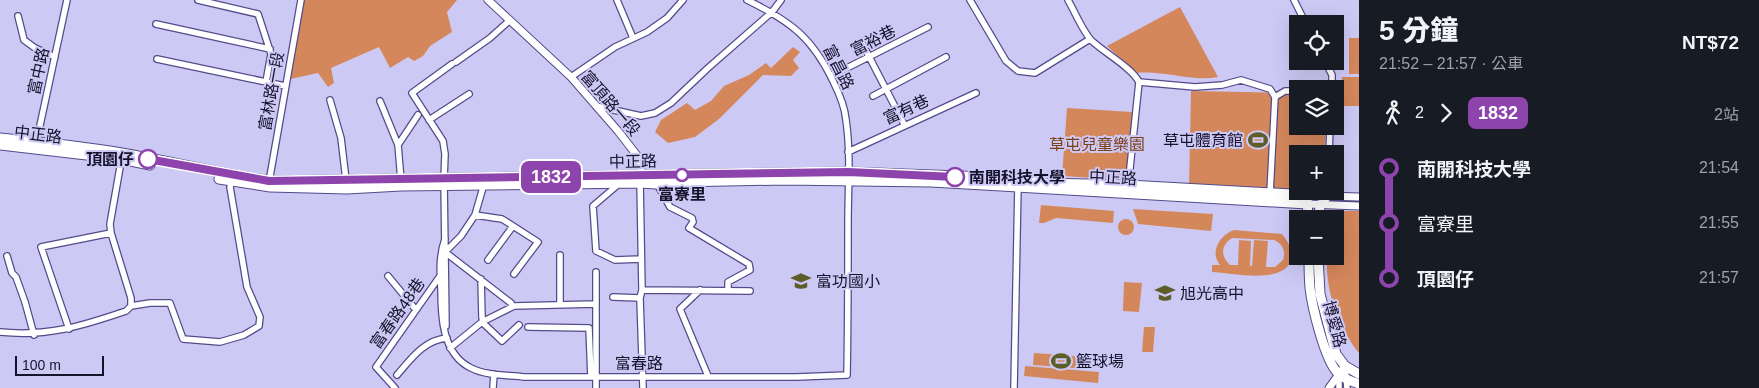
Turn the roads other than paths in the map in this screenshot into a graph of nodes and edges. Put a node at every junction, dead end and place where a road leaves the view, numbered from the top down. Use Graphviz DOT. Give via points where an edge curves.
graph roads {
  1 [pos="67,0"];
  2 [pos="198,0"];
  3 [pos="302,0"];
  4 [pos="488,0"];
  5 [pos="617,0"];
  6 [pos="683,0"];
  7 [pos="747,0"];
  8 [pos="781,0"];
  9 [pos="970,0"];
  10 [pos="1068,0"];
  11 [pos="1294,0"];
  12 [pos="772,12"];
  13 [pos="1302,15"];
  14 [pos="18,16"];
  15 [pos="510,20"];
  16 [pos="156,24"];
  17 [pos="928,27"];
  18 [pos="633,38"];
  19 [pos="1090,39"];
  20 [pos="862,43"];
  21 [pos="270,49"];
  22 [pos="55,57"];
  23 [pos="869,57"];
  24 [pos="946,58"];
  25 [pos="157,59"];
  26 [pos="831,76"];
  27 [pos="571,77"];
  28 [pos="266,82"];
  29 [pos="1139,82"];
  30 [pos="285,86"];
  31 [pos="886,90"];
  32 [pos="1289,91"];
  33 [pos="976,93"];
  34 [pos="470,94"];
  35 [pos="873,96"];
  36 [pos="1275,97"];
  37 [pos="330,100"];
  38 [pos="380,101"];
  39 [pos="596,106"];
  40 [pos="418,115"];
  41 [pos="429,120"];
  42 [pos="904,124"];
  43 [pos="0,138"];
  44 [pos="0,144"];
  45 [pos="36,144"];
  46 [pos="398,145"];
  47 [pos="848,152"];
  48 [pos="122,156"];
  49 [pos="848,176"];
  50 [pos="641,179"];
  51 [pos="346,180"];
  52 [pos="400,180"];
  53 [pos="232,181"];
  54 [pos="485,181"];
  55 [pos="444,182"];
  56 [pos="1018,182"];
  57 [pos="620,183"];
  58 [pos="269,184"];
  59 [pos="657,184"];
  60 [pos="1128,189"];
  61 [pos="1270,193"];
  62 [pos="1344,196"];
  63 [pos="1289,197"];
  64 [pos="1359,197"];
  65 [pos="1289,199"];
  66 [pos="1307,200"];
  67 [pos="1323,200"];
  68 [pos="1320,205"];
  69 [pos="1359,206"];
  70 [pos="1308,210"];
  71 [pos="1320,210"];
  72 [pos="474,215"];
  73 [pos="513,226"];
  74 [pos="110,233"];
  75 [pos="445,240"];
  76 [pos="446,252"];
  77 [pos="560,255"];
  78 [pos="7,256"];
  79 [pos="641,259"];
  80 [pos="488,260"];
  81 [pos="1309,265"];
  82 [pos="1319,265"];
  83 [pos="596,272"];
  84 [pos="514,274"];
  85 [pos="388,276"];
  86 [pos="440,276"];
  87 [pos="481,279"];
  88 [pos="642,290"];
  89 [pos="700,290"];
  90 [pos="728,291"];
  91 [pos="750,291"];
  92 [pos="613,297"];
  93 [pos="640,298"];
  94 [pos="511,303"];
  95 [pos="596,304"];
  96 [pos="560,305"];
  97 [pos="131,306"];
  98 [pos="416,310"];
  99 [pos="482,320"];
  100 [pos="519,325"];
  101 [pos="528,328"];
  102 [pos="69,329"];
  103 [pos="0,332"];
  104 [pos="34,334"];
  105 [pos="447,338"];
  106 [pos="450,348"];
  107 [pos="1345,366"];
  108 [pos="494,374"];
  109 [pos="1359,374"];
  110 [pos="397,375"];
  111 [pos="847,375"];
  112 [pos="708,376"];
  113 [pos="594,377"];
  114 [pos="642,377"];
  115 [pos="1344,380"];
  116 [pos="1359,384"];
  117 [pos="395,388"];
  118 [pos="493,388"];
  119 [pos="596,388"];
  120 [pos="643,388"];
  121 [pos="1014,388"];
  122 [pos="1329,388"];
  123 [pos="1339,388"];
  1 -- 22 [label="street, 富中路"];
  2 -- 21 [label="street" via="258,14"];
  3 -- 30 [label="street, 富林路一段"];
  4 -- 15 [label="street, 富頂路一段"];
  5 -- 18 [label="street"];
  6 -- 18 [label="street" via="667,18"];
  7 -- 12 [label="street, 富昌路"];
  8 -- 12 [label="street"];
  9 -- 19 [label="street" via="1006,61 1018,72 1035,73"];
  10 -- 19 [label="street"];
  11 -- 13 [label="street"];
  12 -- 26 [label="street, 富昌路" via="797,29 812,45"];
  12 -- 39 [label="street" via="672,103 655,113 641,116"];
  14 -- 22 [label="street" via="24,40"];
  15 -- 27 [label="street, 富頂路一段"];
  15 -- 41 [label="street, 富春路" via="412,93"];
  16 -- 21 [label="street"];
  17 -- 23 [label="street, 富裕巷"];
  18 -- 27 [label="street"];
  19 -- 29 [label="street"];
  20 -- 23 [label="street"];
  21 -- 28 [label="street"];
  22 -- 45 [label="street, 富中路"];
  23 -- 26 [label="street, 富裕巷"];
  23 -- 31 [label="street"];
  24 -- 31 [label="street"];
  25 -- 28 [label="street"];
  26 -- 47 [label="street, 富昌路" via="846,119"];
  27 -- 39 [label="street, 富頂路一段"];
  28 -- 30 [label="street"];
  29 -- 36 [label="street" via="1195,87 1241,80 1270,89"];
  29 -- 60 [label="street"];
  30 -- 58 [label="street, 富林路一段"];
  31 -- 35 [label="street"];
  31 -- 42 [label="street"];
  32 -- 36 [label="street"];
  33 -- 42 [label="street, 富有巷"];
  34 -- 41 [label="street"];
  36 -- 61 [label="street"];
  37 -- 51 [label="street" via="341,138"];
  38 -- 46 [label="street"];
  39 -- 50 [label="street, 富頂路一段" via="639,158"];
  40 -- 46 [label="street"];
  41 -- 55 [label="street, 富春路" via="442,141"];
  42 -- 47 [label="street, 富有巷"];
  43 -- 45 [label="main road, 中正路"];
  44 -- 45 [label="main road, 中正路"];
  45 -- 48 [label="main road, 中正路"];
  46 -- 52 [label="street"];
  47 -- 49 [label="street, 富昌路"];
  48 -- 53 [label="main road, 中正路"];
  48 -- 58 [label="main road, 中正路"];
  48 -- 74 [label="street"];
  49 -- 50 [label="main road, 中正路"];
  49 -- 56 [label="main road, 中正路"];
  49 -- 59 [label="main road, 中正路"];
  49 -- 111 [label="street, 富昌路"];
  50 -- 54 [label="main road, 中正路"];
  50 -- 57 [label="main road, 中正路"];
  50 -- 59 [label="main road, 中正路"];
  50 -- 79 [label="street, 富頂路一段"];
  51 -- 52 [label="main road, 中正路"];
  51 -- 58 [label="main road, 中正路"];
  52 -- 55 [label="main road, 中正路"];
  53 -- 58 [label="main road, 中正路"];
  53 -- 97 [label="street" via="230,187 247,287 260,317 259,326 244,335 220,342 191,341 183,339 170,303"];
  54 -- 55 [label="main road, 中正路"];
  54 -- 57 [label="main road, 中正路"];
  54 -- 72 [label="street"];
  55 -- 58 [label="main road, 中正路" via="347,189"];
  55 -- 75 [label="street, 富春路"];
  56 -- 60 [label="main road, 中正路"];
  56 -- 121 [label="street"];
  57 -- 79 [label="street" via="593,206 596,251 615,260"];
  59 -- 90 [label="street" via="670,207 692,218 689,228 749,264 750,270 728,282"];
  60 -- 61 [label="main road, 中正路"];
  60 -- 65 [label="main road, 中正路"];
  61 -- 63 [label="main road, 中正路"];
  62 -- 64 [label="street, 中正路"];
  66 -- 68 [label="street, 中正路"];
  66 -- 70 [label="main road"];
  67 -- 68 [label="main road"];
  68 -- 69 [label="street, 中正路"];
  68 -- 71 [label="main road"];
  72 -- 73 [label="street" via="502,219"];
  72 -- 76 [label="street"];
  73 -- 80 [label="street"];
  73 -- 84 [label="street" via="538,242"];
  74 -- 97 [label="street"];
  74 -- 102 [label="street" via="41,246"];
  75 -- 76 [label="street, 富春路"];
  75 -- 86 [label="street, 富春路"];
  76 -- 87 [label="street"];
  76 -- 105 [label="street, 富春路"];
  77 -- 96 [label="street"];
  78 -- 104 [label="street"];
  79 -- 88 [label="street, 富頂路一段"];
  81 -- 115 [label="main road, 博愛路" via="1310,289 1328,356"];
  82 -- 107 [label="main road, 博愛路" via="1321,301 1336,354"];
  83 -- 95 [label="street"];
  85 -- 98 [label="street"];
  86 -- 98 [label="street, 富春路48巷"];
  86 -- 105 [label="street, 富春路" via="442,319"];
  87 -- 94 [label="street"];
  87 -- 99 [label="street"];
  88 -- 89 [label="street"];
  88 -- 93 [label="street, 富頂路一段"];
  89 -- 90 [label="street"];
  89 -- 112 [label="street" via="680,309"];
  90 -- 91 [label="street"];
  92 -- 93 [label="street"];
  93 -- 114 [label="street, 富頂路一段"];
  95 -- 96 [label="street"];
  95 -- 113 [label="street"];
  96 -- 99 [label="street" via="514,306"];
  97 -- 102 [label="street" via="126,311"];
  98 -- 117 [label="street, 富春路48巷" via="376,366"];
  99 -- 100 [label="street" via="502,341"];
  99 -- 106 [label="street"];
  101 -- 113 [label="street" via="589,328"];
  102 -- 104 [label="street"];
  103 -- 104 [label="street"];
  105 -- 106 [label="street, 富春路"];
  105 -- 110 [label="street" via="422,347"];
  106 -- 108 [label="street, 富春路" via="470,368"];
  107 -- 109 [label="main road, 博愛路"];
  107 -- 115 [label="street"];
  108 -- 113 [label="street, 富春路"];
  108 -- 118 [label="street"];
  111 -- 112 [label="street, 富春路"];
  112 -- 114 [label="street, 富春路"];
  113 -- 114 [label="street, 富春路"];
  113 -- 119 [label="street"];
  114 -- 120 [label="street, 富頂路一段"];
  115 -- 116 [label="main road"];
  115 -- 122 [label="street"];
  115 -- 123 [label="street"];
}
